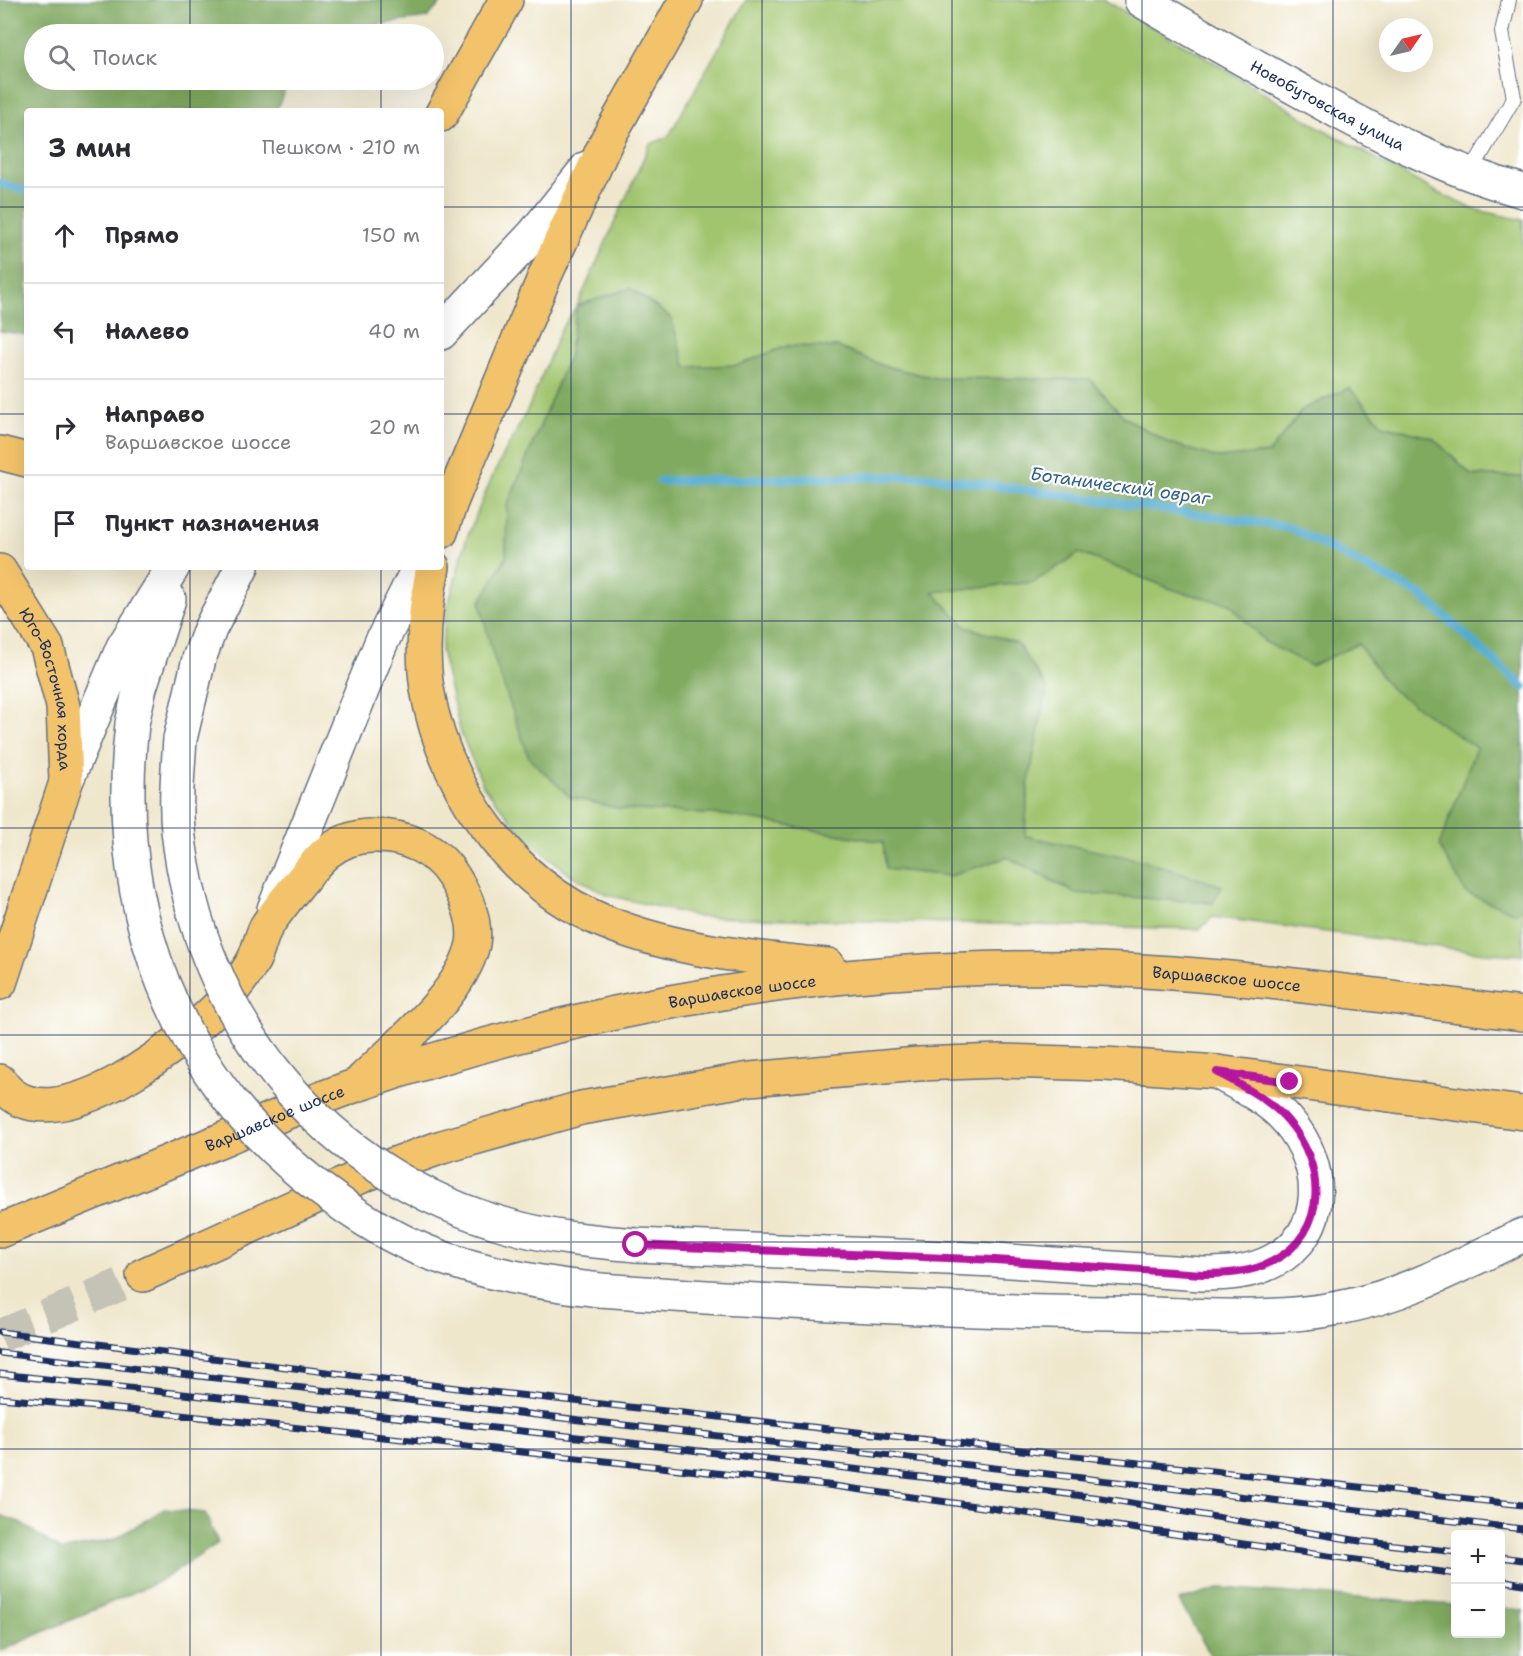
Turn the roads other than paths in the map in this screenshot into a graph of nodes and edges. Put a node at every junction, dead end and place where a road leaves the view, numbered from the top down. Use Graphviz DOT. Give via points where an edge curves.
graph roads {
  1 [pos="506,0"];
  2 [pos="686,0"];
  3 [pos="1141,0"];
  4 [pos="1509,0"];
  5 [pos="1519,101"];
  6 [pos="444,110"];
  7 [pos="607,140"];
  8 [pos="1470,173"];
  9 [pos="1523,191"];
  10 [pos="444,330"];
  11 [pos="0,453"];
  12 [pos="24,459"];
  13 [pos="444,519"];
  14 [pos="170,570"];
  15 [pos="181,570"];
  16 [pos="240,570"];
  17 [pos="418,570"];
  18 [pos="433,570"];
  19 [pos="0,571"];
  20 [pos="66,782"];
  21 [pos="266,927"];
  22 [pos="911,973"];
  23 [pos="0,983"];
  24 [pos="1523,1014"];
  25 [pos="1217,1072"];
  26 [pos="0,1081"];
  27 [pos="358,1085"];
  28 [pos="1523,1113"];
  29 [pos="0,1231"];
  30 [pos="1523,1235"];
  31 [pos="143,1275"];
  1 -- 6 [label="main road"];
  2 -- 7 [label="main road"];
  3 -- 8 [label="street, Новобутовская улица" via="1392,141"];
  4 -- 5 [label="lane" via="1502,32"];
  5 -- 8 [label="lane"];
  7 -- 10 [label="street" via="534,234"];
  7 -- 13 [label="main road" via="544,278"];
  8 -- 9 [label="street, Новобутовская улица"];
  11 -- 12 [label="main road"];
  14 -- 20 [label="street" via="123,646"];
  15 -- 30 [label="street, bridge" via="150,653 132,724 126,774 135,887 147,937 186,1033 234,1105 299,1173 385,1232 490,1273 600,1290 814,1305 994,1312 1282,1315 1341,1308 1375,1298"];
  16 -- 25 [label="street, bridge" via="198,659 180,739 178,829 197,923 232,1009 269,1065 333,1133 410,1186 509,1226 567,1238 636,1245 1234,1274 1288,1252 1299,1241 1316,1206 1314,1170 1303,1142 1287,1119 1272,1105"];
  17 -- 21 [label="street" via="381,643"];
  18 -- 22 [label="main road" via="424,642 427,688 436,728 453,772 473,808 498,843 530,876 604,922 705,951"];
  19 -- 20 [label="main road, Юго-Восточная хорда" via="48,647 63,706"];
  20 -- 23 [label="main road"];
  21 -- 26 [label="main road" via="254,960 208,1018 135,1071 90,1095 43,1106 18,1098"];
  21 -- 27 [label="main road" via="325,854 346,840 365,835 409,840 429,850 447,866 461,888 471,915 473,942 467,962 447,993"];
  22 -- 24 [label="main road, Варшавское шоссе" via="1015,968 1197,975"];
  22 -- 27 [label="main road, Варшавское шоссе" via="828,978 649,1007 515,1038"];
  25 -- 28 [label="main road"];
  25 -- 31 [label="main road" via="1001,1061 918,1064 750,1078 580,1108 442,1147 364,1175"];
  27 -- 29 [label="main road, Варшавское шоссе"];
}
